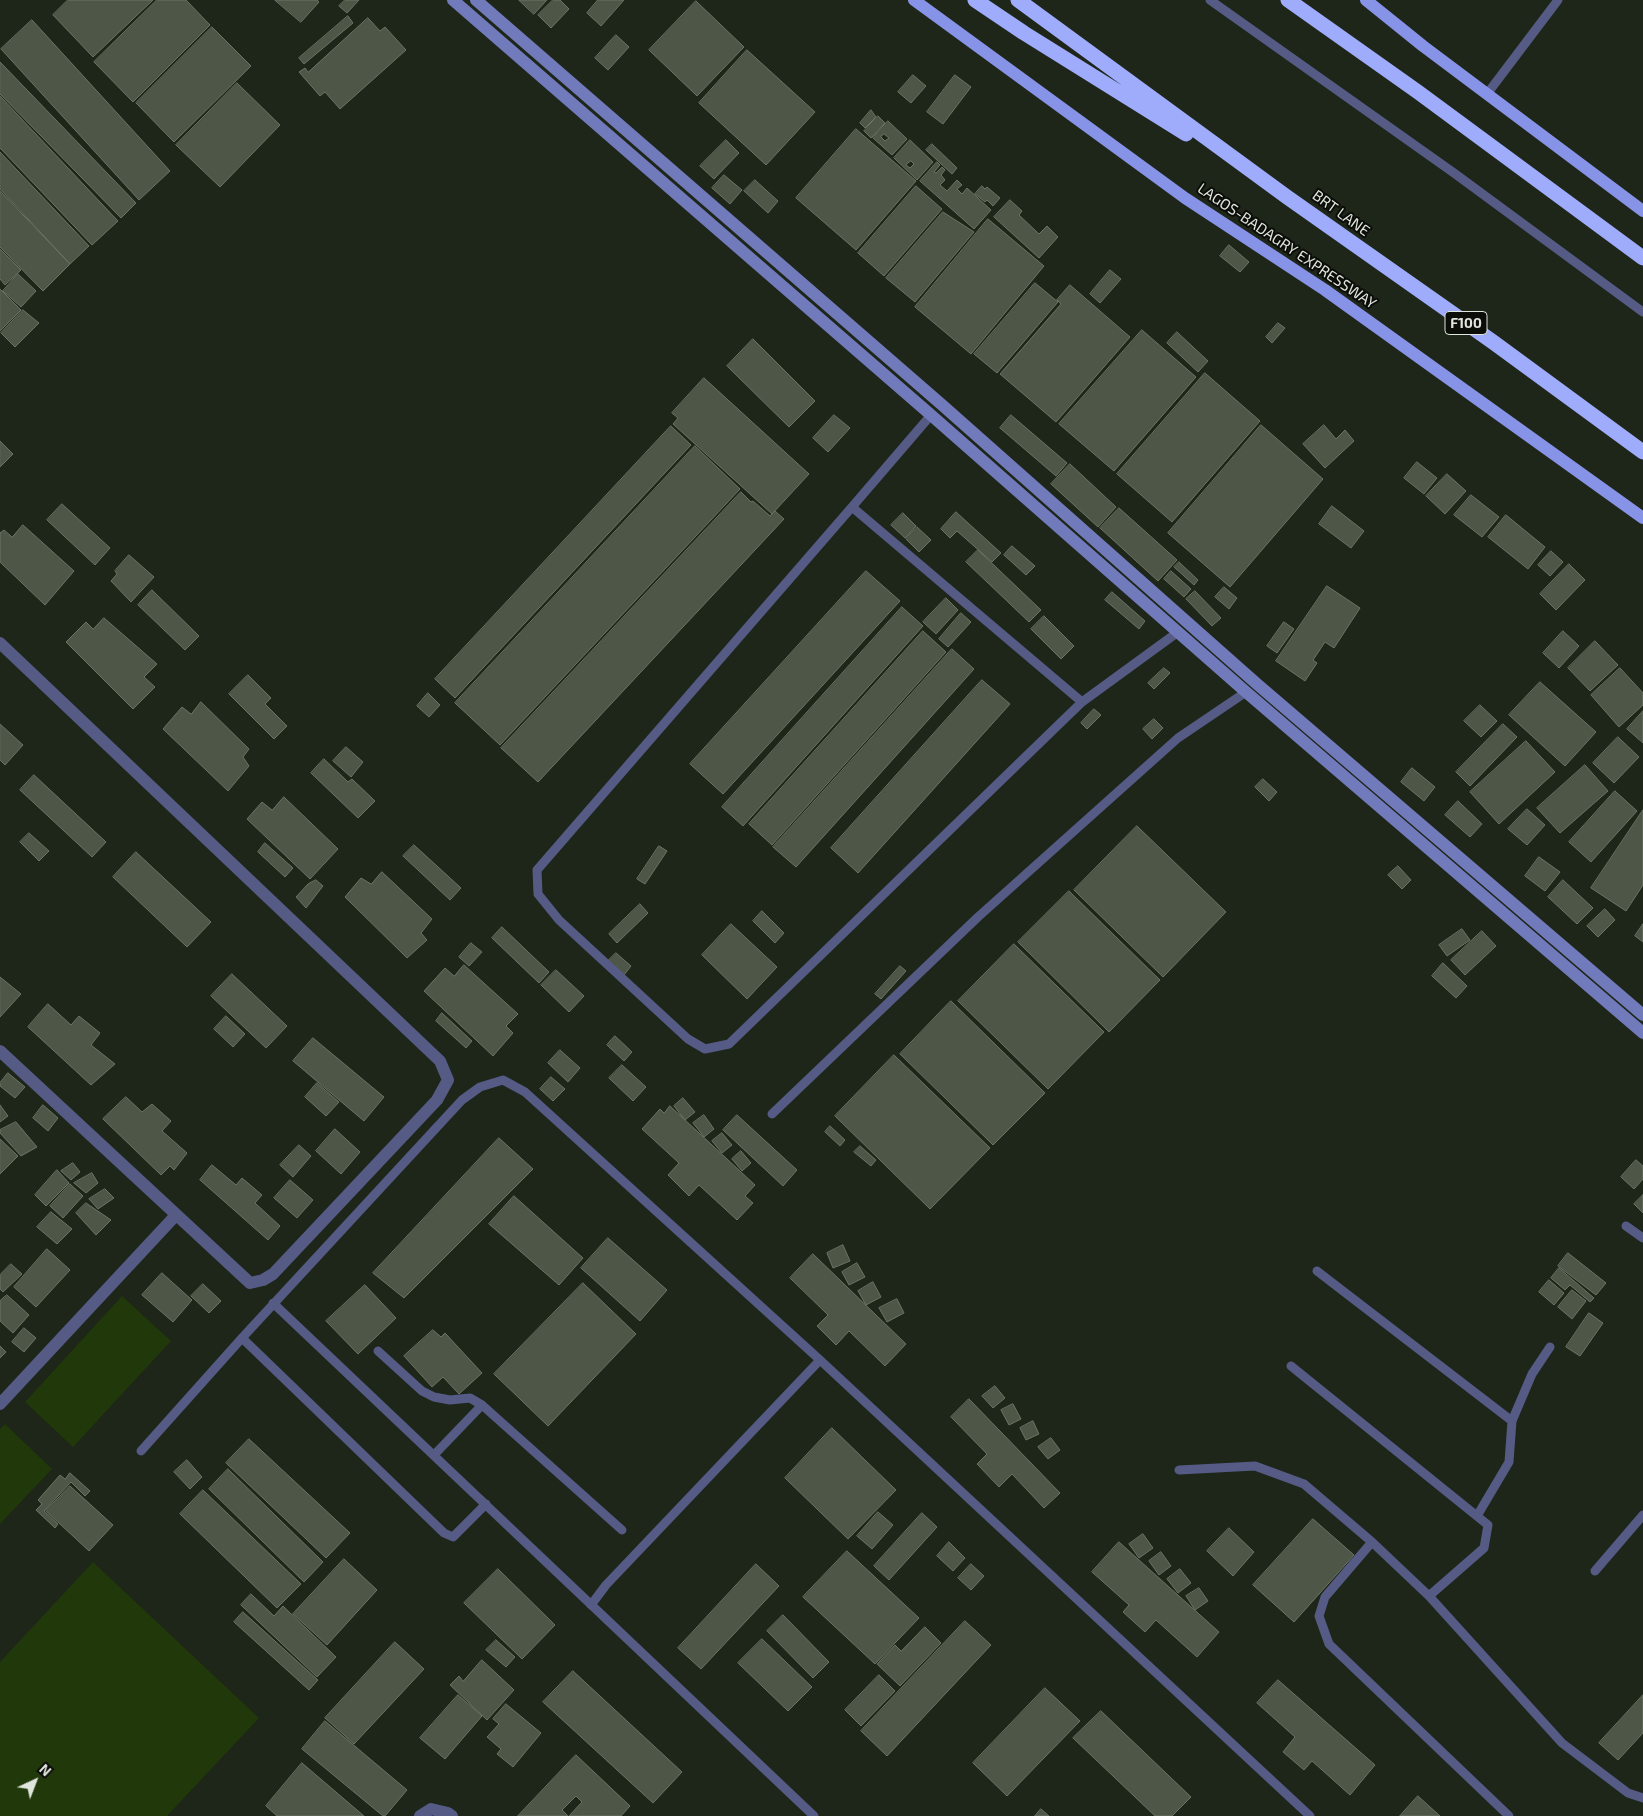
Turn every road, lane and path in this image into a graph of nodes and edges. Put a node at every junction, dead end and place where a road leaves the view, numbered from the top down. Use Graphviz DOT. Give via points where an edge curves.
graph roads {
  1 [pos="453,0"];
  2 [pos="476,0"];
  3 [pos="914,0"];
  4 [pos="975,0"];
  5 [pos="1018,0"];
  6 [pos="1025,0"];
  7 [pos="1210,0"];
  8 [pos="1288,0"];
  9 [pos="1305,0"];
  10 [pos="1366,0"];
  11 [pos="1558,0"];
  12 [pos="1418,92"];
  13 [pos="1487,94"];
  14 [pos="1288,197"];
  15 [pos="1643,211"];
  16 [pos="1643,258"];
  17 [pos="1643,312"];
  18 [pos="931,415"];
  19 [pos="1643,446"];
  20 [pos="1643,452"];
  21 [pos="852,507"];
  22 [pos="1643,518"];
  23 [pos="1178,632"];
  24 [pos="0,643"];
  25 [pos="1246,692"];
  26 [pos="1082,702"];
  27 [pos="1643,1015"];
  28 [pos="1643,1033"];
  29 [pos="0,1051"];
  30 [pos="772,1114"];
  31 [pos="176,1215"];
  32 [pos="1626,1226"];
  33 [pos="1643,1238"];
  34 [pos="1317,1271"];
  35 [pos="273,1304"];
  36 [pos="242,1338"];
  37 [pos="1550,1346"];
  38 [pos="378,1351"];
  39 [pos="820,1360"];
  40 [pos="1291,1366"];
  41 [pos="0,1404"];
  42 [pos="482,1405"];
  43 [pos="1512,1421"];
  44 [pos="141,1451"];
  45 [pos="434,1454"];
  46 [pos="1179,1470"];
  47 [pos="486,1504"];
  48 [pos="1643,1515"];
  49 [pos="1477,1516"];
  50 [pos="622,1530"];
  51 [pos="1372,1542"];
  52 [pos="1595,1571"];
  53 [pos="1429,1596"];
  54 [pos="591,1605"];
  55 [pos="1643,1798"];
  56 [pos="420,1816"];
  57 [pos="452,1816"];
  58 [pos="814,1816"];
  59 [pos="1310,1816"];
  60 [pos="1509,1816"];
  1 -- 18 [label="main road"];
  2 -- 27 [label="main road" via="1257,684"];
  3 -- 22 [label="main road, LAGOS-BADAGRY EXPRESSWAY" via="1185,198 1326,290"];
  4 -- 14 [label="highway"];
  5 -- 14 [label="highway, F100"];
  6 -- 19 [label="lane, BRT LANE"];
  7 -- 17 [label="lane"];
  8 -- 12 [label="highway"];
  9 -- 12 [label="highway"];
  10 -- 13 [label="main road"];
  11 -- 13 [label="lane"];
  12 -- 16 [label="highway"];
  13 -- 15 [label="main road"];
  14 -- 20 [label="highway, F100"];
  18 -- 21 [label="lane"];
  18 -- 23 [label="main road"];
  21 -- 26 [label="lane"];
  21 -- 26 [label="lane" via="536,870 538,894 560,920 688,1039 705,1048 729,1044"];
  23 -- 25 [label="main road"];
  23 -- 26 [label="lane"];
  24 -- 31 [label="street" via="440,1061 448,1080 437,1100 273,1274 263,1280 250,1283"];
  25 -- 28 [label="main road"];
  25 -- 30 [label="lane" via="1178,738 978,917"];
  29 -- 31 [label="street"];
  31 -- 41 [label="street"];
  32 -- 33 [label="lane"];
  34 -- 43 [label="lane"];
  35 -- 36 [label="lane"];
  35 -- 39 [label="lane" via="462,1100 480,1087 503,1080 525,1092"];
  35 -- 45 [label="lane"];
  36 -- 44 [label="lane"];
  36 -- 47 [label="lane" via="444,1534 453,1537"];
  37 -- 43 [label="lane" via="1532,1374"];
  38 -- 42 [label="lane" via="422,1391 450,1400 470,1398"];
  39 -- 54 [label="lane"];
  39 -- 59 [label="lane"];
  40 -- 49 [label="lane"];
  42 -- 45 [label="lane"];
  42 -- 50 [label="lane"];
  43 -- 49 [label="lane" via="1509,1462"];
  45 -- 47 [label="lane"];
  46 -- 51 [label="lane" via="1255,1466 1304,1484"];
  47 -- 54 [label="lane"];
  48 -- 52 [label="lane"];
  49 -- 53 [label="lane" via="1488,1525 1484,1548"];
  51 -- 53 [label="lane"];
  51 -- 60 [label="lane" via="1325,1597 1319,1616 1329,1644"];
  53 -- 55 [label="lane" via="1562,1743 1628,1793"];
  54 -- 58 [label="lane"];
  56 -- 57 [label="street" via="431,1810 448,1812"];
}
